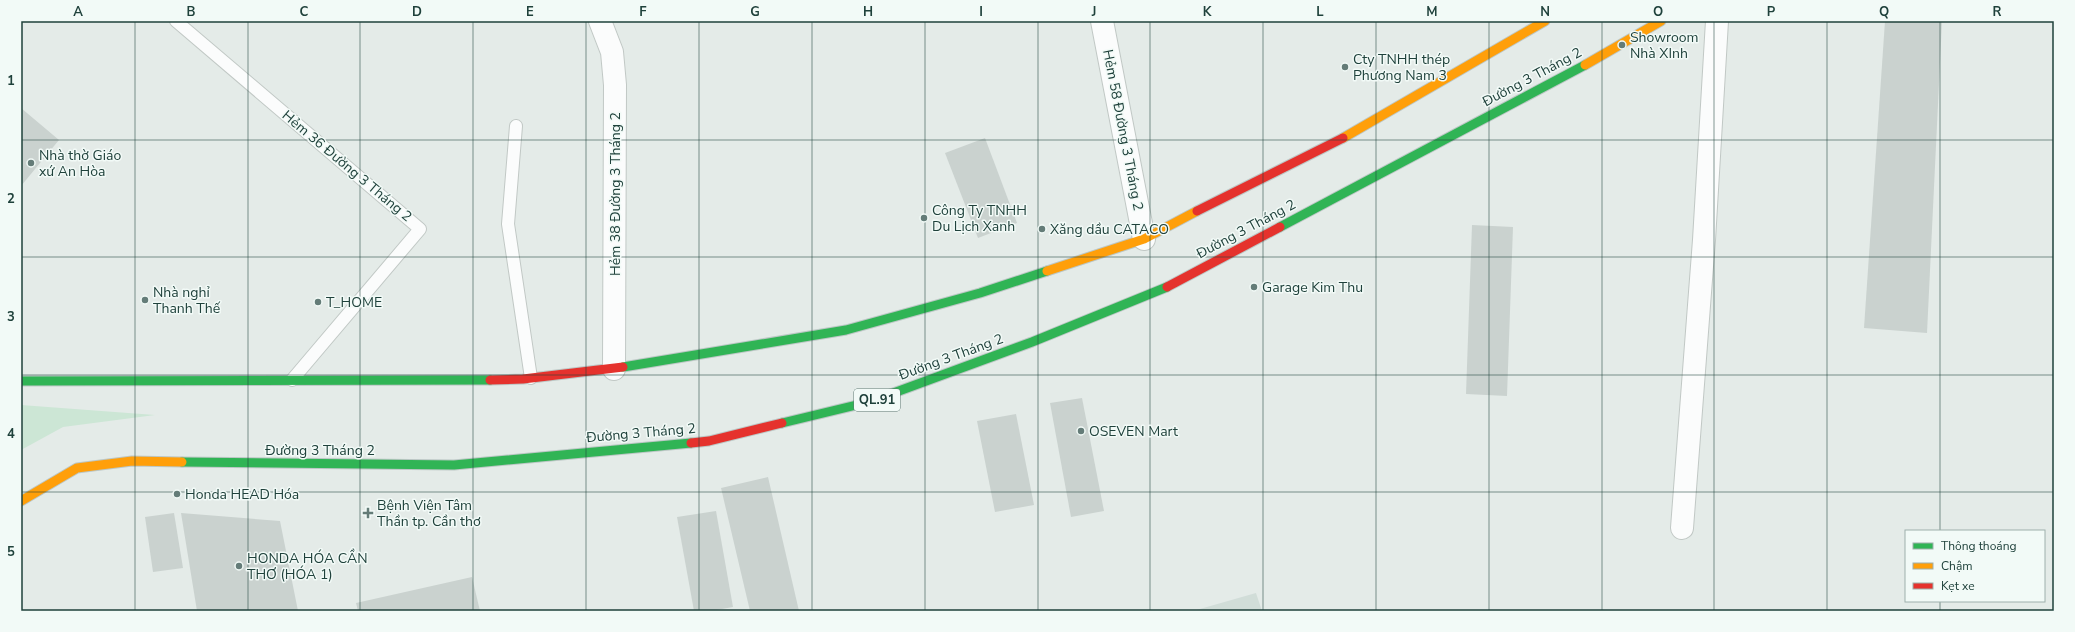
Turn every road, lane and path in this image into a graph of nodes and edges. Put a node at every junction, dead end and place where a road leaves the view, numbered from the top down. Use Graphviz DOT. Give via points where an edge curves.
graph roads {
  1 [pos="176,21"];
  2 [pos="600,21"];
  3 [pos="1102,21"];
  4 [pos="1545,21"];
  5 [pos="1661,21"];
  6 [pos="1717,21"];
  7 [pos="516,126"];
  8 [pos="1144,239"];
  9 [pos="614,369"];
  10 [pos="531,378"];
  11 [pos="292,380"];
  12 [pos="21,381"];
  13 [pos="21,501"];
  14 [pos="1682,528"];
  1 -- 11 [label="lane, Hẻm 36 Đường 3 Tháng 2" via="420,229"];
  2 -- 9 [label="street, Hẻm 38 Đường 3 Tháng 2" via="612,52 615,85"];
  3 -- 8 [label="street, Hẻm 58 Đường 3 Tháng 2"];
  4 -- 8 [label="highway" via="1329,146"];
  5 -- 13 [label="highway, Đường 3 Tháng 2 / QL.91" via="1622,45 1170,286 1032,342 869,402 709,441 454,465 132,461 77,468"];
  6 -- 14 [label="street" via="1704,240"];
  7 -- 10 [label="lane" via="508,224"];
  8 -- 9 [label="highway" via="980,293 846,330"];
  9 -- 10 [label="highway"];
  10 -- 11 [label="highway"];
  11 -- 12 [label="highway"];
}
